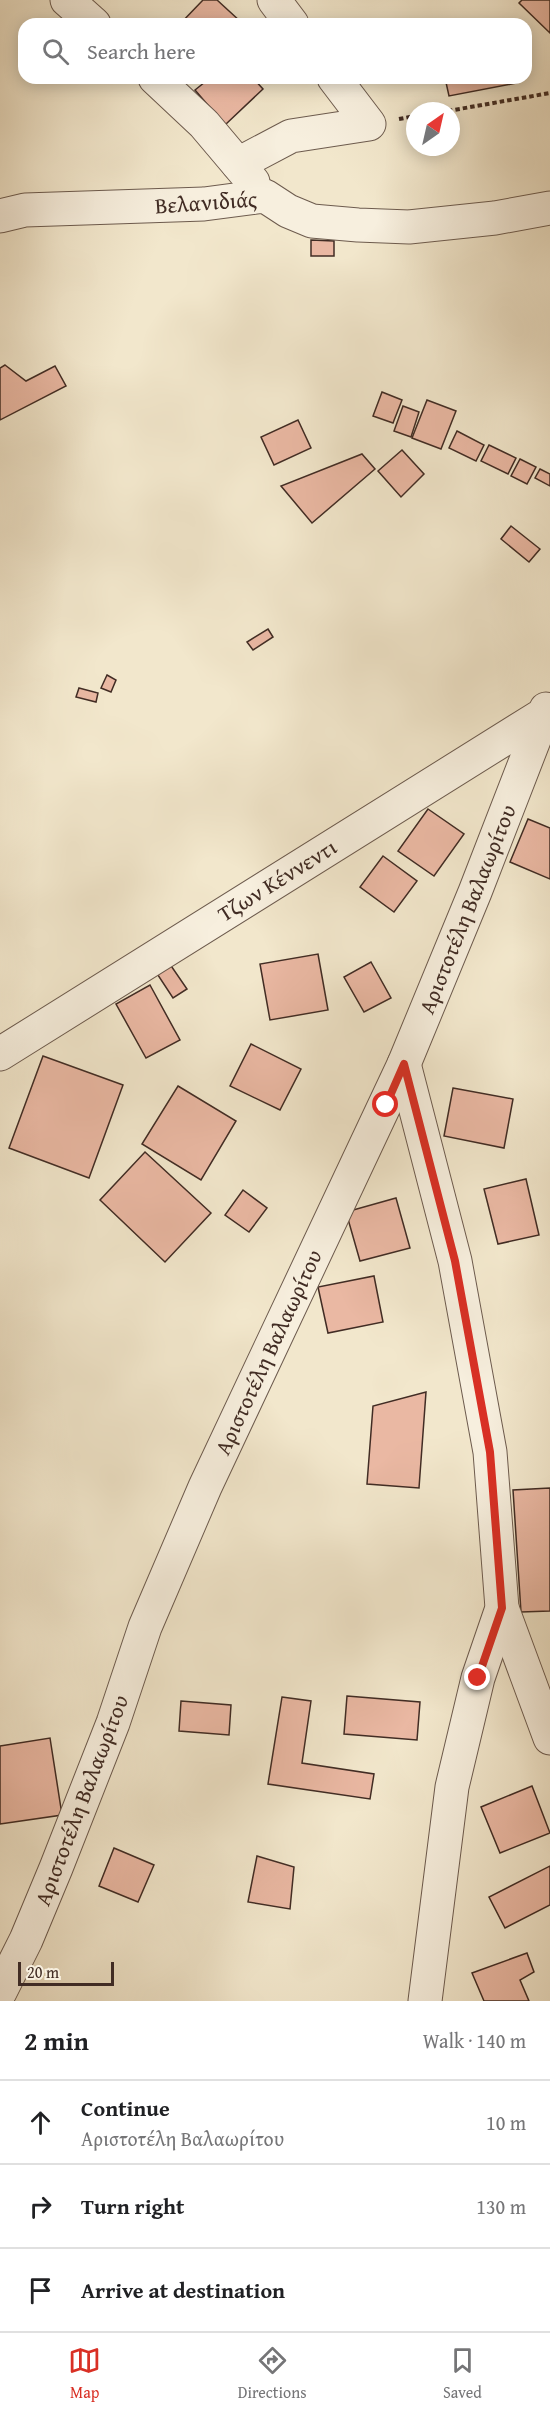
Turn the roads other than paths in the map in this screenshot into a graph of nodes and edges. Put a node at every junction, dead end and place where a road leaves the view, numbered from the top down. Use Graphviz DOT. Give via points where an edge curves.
graph roads {
  1 [pos="67,0"];
  2 [pos="274,0"];
  3 [pos="87,18"];
  4 [pos="288,18"];
  5 [pos="161,84"];
  6 [pos="339,84"];
  7 [pos="238,164"];
  8 [pos="265,196"];
  9 [pos="550,208"];
  10 [pos="0,216"];
  11 [pos="547,708"];
  12 [pos="0,1054"];
  13 [pos="404,1064"];
  14 [pos="502,1608"];
  15 [pos="550,1738"];
  16 [pos="0,1992"];
  17 [pos="425,2001"];
  1 -- 3 [label="street"];
  2 -- 4 [label="street"];
  5 -- 7 [label="street" via="204,124"];
  6 -- 7 [label="street" via="369,124 291,136"];
  7 -- 8 [label="street"];
  8 -- 9 [label="street, Βελανιδιάς" via="312,221 358,225 409,227"];
  8 -- 10 [label="street, Βελανιδιάς" via="204,204 25,210"];
  11 -- 12 [label="street, Τζων Κέννεντι"];
  11 -- 13 [label="street, Αριστοτέλη Βαλαωρίτου"];
  13 -- 14 [label="street" via="455,1261 490,1452"];
  13 -- 16 [label="street, Αριστοτέλη Βαλαωρίτου" via="205,1486 145,1627 113,1723 56,1868"];
  14 -- 15 [label="street"];
  14 -- 17 [label="street" via="478,1678 452,1787"];
}
